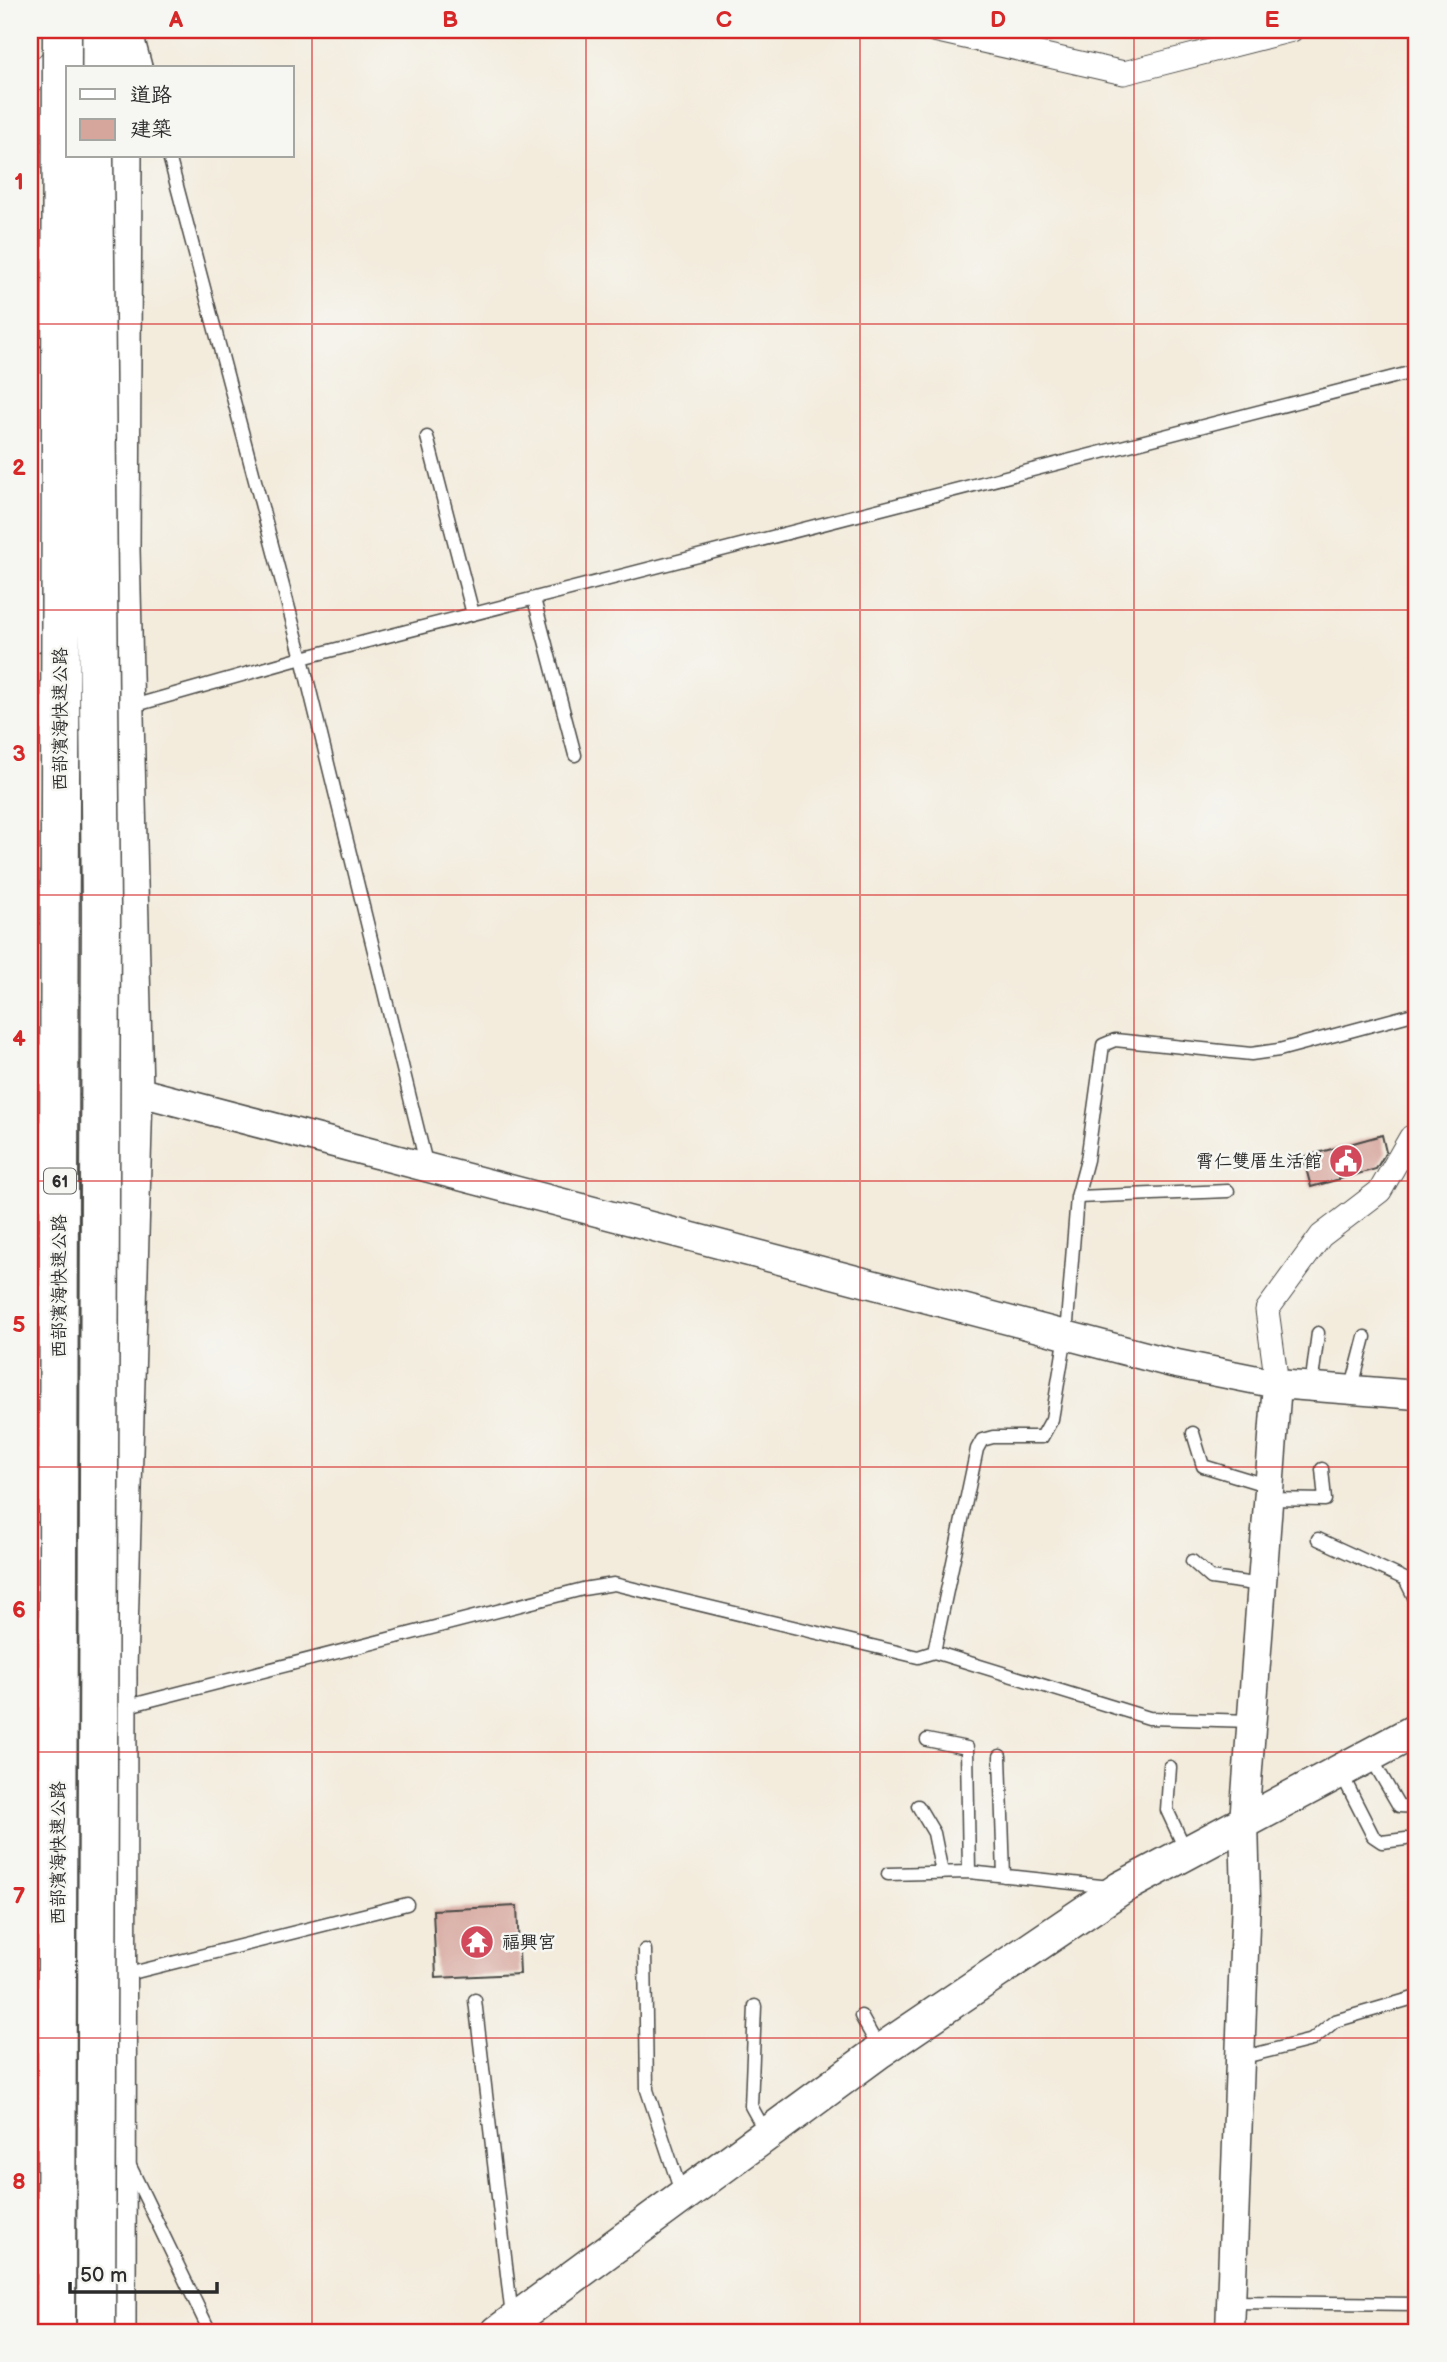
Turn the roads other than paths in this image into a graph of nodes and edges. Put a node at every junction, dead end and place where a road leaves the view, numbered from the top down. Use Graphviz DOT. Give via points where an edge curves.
graph roads {
  1 [pos="62,30"];
  2 [pos="83,30"];
  3 [pos="94,30"];
  4 [pos="125,30"];
  5 [pos="135,30"];
  6 [pos="934,30"];
  7 [pos="1292,30"];
  8 [pos="94,66"];
  9 [pos="125,66"];
  10 [pos="145,66"];
  11 [pos="30,82"];
  12 [pos="94,158"];
  13 [pos="125,158"];
  14 [pos="170,158"];
  15 [pos="125,354"];
  16 [pos="30,360"];
  17 [pos="1417,371"];
  18 [pos="30,389"];
  19 [pos="427,437"];
  20 [pos="97,562"];
  21 [pos="59,571"];
  22 [pos="534,599"];
  23 [pos="473,614"];
  24 [pos="30,637"];
  25 [pos="303,658"];
  26 [pos="125,708"];
  27 [pos="575,755"];
  28 [pos="1417,1013"];
  29 [pos="40,1070"];
  30 [pos="124,1090"];
  31 [pos="1417,1135"];
  32 [pos="427,1167"];
  33 [pos="1228,1191"];
  34 [pos="1077,1197"];
  35 [pos="1318,1333"];
  36 [pos="1066,1335"];
  37 [pos="1366,1337"];
  38 [pos="1277,1384"];
  39 [pos="1311,1387"];
  40 [pos="1351,1391"];
  41 [pos="1417,1395"];
  42 [pos="1193,1433"];
  43 [pos="1322,1469"];
  44 [pos="1269,1492"];
  45 [pos="30,1538"];
  46 [pos="1318,1539"];
  47 [pos="1192,1561"];
  48 [pos="1262,1585"];
  49 [pos="1417,1603"];
  50 [pos="934,1652"];
  51 [pos="120,1669"];
  52 [pos="33,1678"];
  53 [pos="120,1708"];
  54 [pos="1251,1721"];
  55 [pos="31,1727"];
  56 [pos="1417,1730"];
  57 [pos="926,1740"];
  58 [pos="1370,1755"];
  59 [pos="1000,1756"];
  60 [pos="1170,1767"];
  61 [pos="1340,1771"];
  62 [pos="918,1806"];
  63 [pos="1417,1807"];
  64 [pos="1244,1822"];
  65 [pos="1406,1839"];
  66 [pos="1187,1853"];
  67 [pos="30,1869"];
  68 [pos="969,1872"];
  69 [pos="942,1873"];
  70 [pos="888,1874"];
  71 [pos="1004,1876"];
  72 [pos="1121,1888"];
  73 [pos="407,1904"];
  74 [pos="645,1950"];
  75 [pos="119,1976"];
  76 [pos="1417,1997"];
  77 [pos="475,2000"];
  78 [pos="755,2006"];
  79 [pos="861,2016"];
  80 [pos="880,2050"];
  81 [pos="1240,2058"];
  82 [pos="766,2133"];
  83 [pos="119,2143"];
  84 [pos="682,2195"];
  85 [pos="1231,2302"];
  86 [pos="1417,2304"];
  87 [pos="505,2327"];
  88 [pos="56,2332"];
  89 [pos="65,2332"];
  90 [pos="86,2332"];
  91 [pos="96,2332"];
  92 [pos="119,2332"];
  93 [pos="210,2332"];
  94 [pos="1230,2332"];
  1 -- 21 [label="highway, 西部濱海快速公路 / 61, bridge"];
  2 -- 11 [label="street"];
  3 -- 8 [label="highway"];
  4 -- 9 [label="main road"];
  5 -- 10 [label="lane"];
  6 -- 7 [label="street" via="1124,72"];
  12 -- 20 [label="highway, 61, bridge"];
  13 -- 15 [label="main road"];
  14 -- 25 [label="lane"];
  15 -- 26 [label="main road"];
  15 -- 30 [label="main road" via="106,399"];
  16 -- 18 [label="main road"];
  17 -- 22 [label="lane"];
  18 -- 24 [label="main road"];
  18 -- 29 [label="main road" via="48,426"];
  19 -- 23 [label="lane"];
  20 -- 51 [label="highway, bridge" via="122,904"];
  20 -- 91 [label="highway, 61, bridge" via="101,951"];
  21 -- 52 [label="highway, bridge" via="37,904"];
  21 -- 88 [label="highway, 西部濱海快速公路 / 61, bridge"];
  22 -- 23 [label="lane"];
  22 -- 27 [label="lane"];
  23 -- 25 [label="lane"];
  25 -- 26 [label="lane"];
  25 -- 32 [label="lane"];
  26 -- 30 [label="main road"];
  28 -- 34 [label="lane" via="1251,1054 1115,1040 1103,1045 1087,1160"];
  29 -- 30 [label="street"];
  29 -- 89 [label="main road" via="46,1653 71,1798"];
  30 -- 32 [label="street"];
  30 -- 51 [label="main road"];
  30 -- 90 [label="main road" via="108,2035"];
  31 -- 38 [label="street" via="1411,1137 1380,1191 1321,1237 1267,1310"];
  32 -- 36 [label="street"];
  33 -- 34 [label="lane"];
  34 -- 36 [label="lane"];
  35 -- 39 [label="lane"];
  36 -- 38 [label="street"];
  36 -- 50 [label="lane" via="1049,1428 1042,1437 993,1437 982,1440 977,1449"];
  37 -- 40 [label="lane"];
  38 -- 39 [label="street"];
  38 -- 44 [label="street"];
  39 -- 40 [label="street"];
  40 -- 41 [label="street"];
  42 -- 44 [label="lane" via="1203,1466"];
  43 -- 44 [label="lane" via="1325,1500"];
  44 -- 48 [label="street"];
  45 -- 52 [label="main road"];
  46 -- 49 [label="lane" via="1405,1579"];
  47 -- 48 [label="lane" via="1211,1578"];
  48 -- 54 [label="street"];
  50 -- 53 [label="lane" via="918,1657 614,1584"];
  50 -- 54 [label="lane" via="1149,1718"];
  51 -- 53 [label="main road"];
  52 -- 55 [label="main road"];
  53 -- 75 [label="main road"];
  54 -- 64 [label="street"];
  55 -- 67 [label="main road"];
  56 -- 58 [label="main road"];
  57 -- 68 [label="lane" via="967,1748"];
  58 -- 61 [label="main road"];
  58 -- 63 [label="lane" via="1399,1806"];
  59 -- 71 [label="lane"];
  60 -- 66 [label="lane" via="1167,1810"];
  61 -- 64 [label="main road"];
  61 -- 65 [label="lane" via="1373,1836 1382,1842"];
  62 -- 69 [label="lane" via="934,1833"];
  64 -- 66 [label="main road"];
  64 -- 81 [label="street"];
  66 -- 72 [label="main road"];
  68 -- 69 [label="lane"];
  68 -- 71 [label="lane"];
  69 -- 70 [label="lane"];
  71 -- 72 [label="lane"];
  72 -- 80 [label="main road"];
  73 -- 75 [label="lane"];
  74 -- 84 [label="lane" via="647,2090"];
  75 -- 83 [label="main road"];
  76 -- 81 [label="lane" via="1335,2021 1312,2040"];
  77 -- 87 [label="lane"];
  78 -- 82 [label="lane" via="751,2106"];
  79 -- 80 [label="lane"];
  80 -- 82 [label="main road"];
  81 -- 85 [label="street"];
  82 -- 84 [label="main road"];
  83 -- 92 [label="main road"];
  83 -- 93 [label="lane"];
  84 -- 87 [label="main road"];
  85 -- 86 [label="lane"];
  85 -- 94 [label="street"];
}
